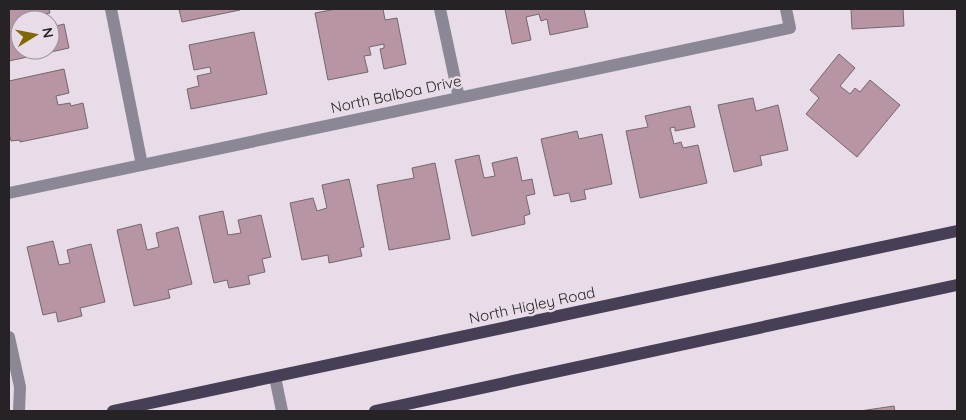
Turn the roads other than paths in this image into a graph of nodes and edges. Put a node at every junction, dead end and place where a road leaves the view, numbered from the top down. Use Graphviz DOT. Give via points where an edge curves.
graph roads {
  1 [pos="111,9"];
  2 [pos="440,9"];
  3 [pos="786,9"];
  4 [pos="458,98"];
  5 [pos="142,165"];
  6 [pos="9,193"];
  7 [pos="957,231"];
  8 [pos="957,285"];
  9 [pos="9,337"];
  10 [pos="275,377"];
  11 [pos="19,411"];
  12 [pos="113,411"];
  13 [pos="282,411"];
  14 [pos="376,411"];
  1 -- 5 [label="street"];
  2 -- 4 [label="street"];
  3 -- 4 [label="street, North Balboa Drive" via="790,28"];
  4 -- 5 [label="street, North Balboa Drive"];
  5 -- 6 [label="street, North Balboa Drive"];
  7 -- 10 [label="main road, North Higley Road"];
  8 -- 14 [label="main road"];
  9 -- 11 [label="street" via="20,387"];
  10 -- 12 [label="main road, North Higley Road"];
  10 -- 13 [label="street"];
}
